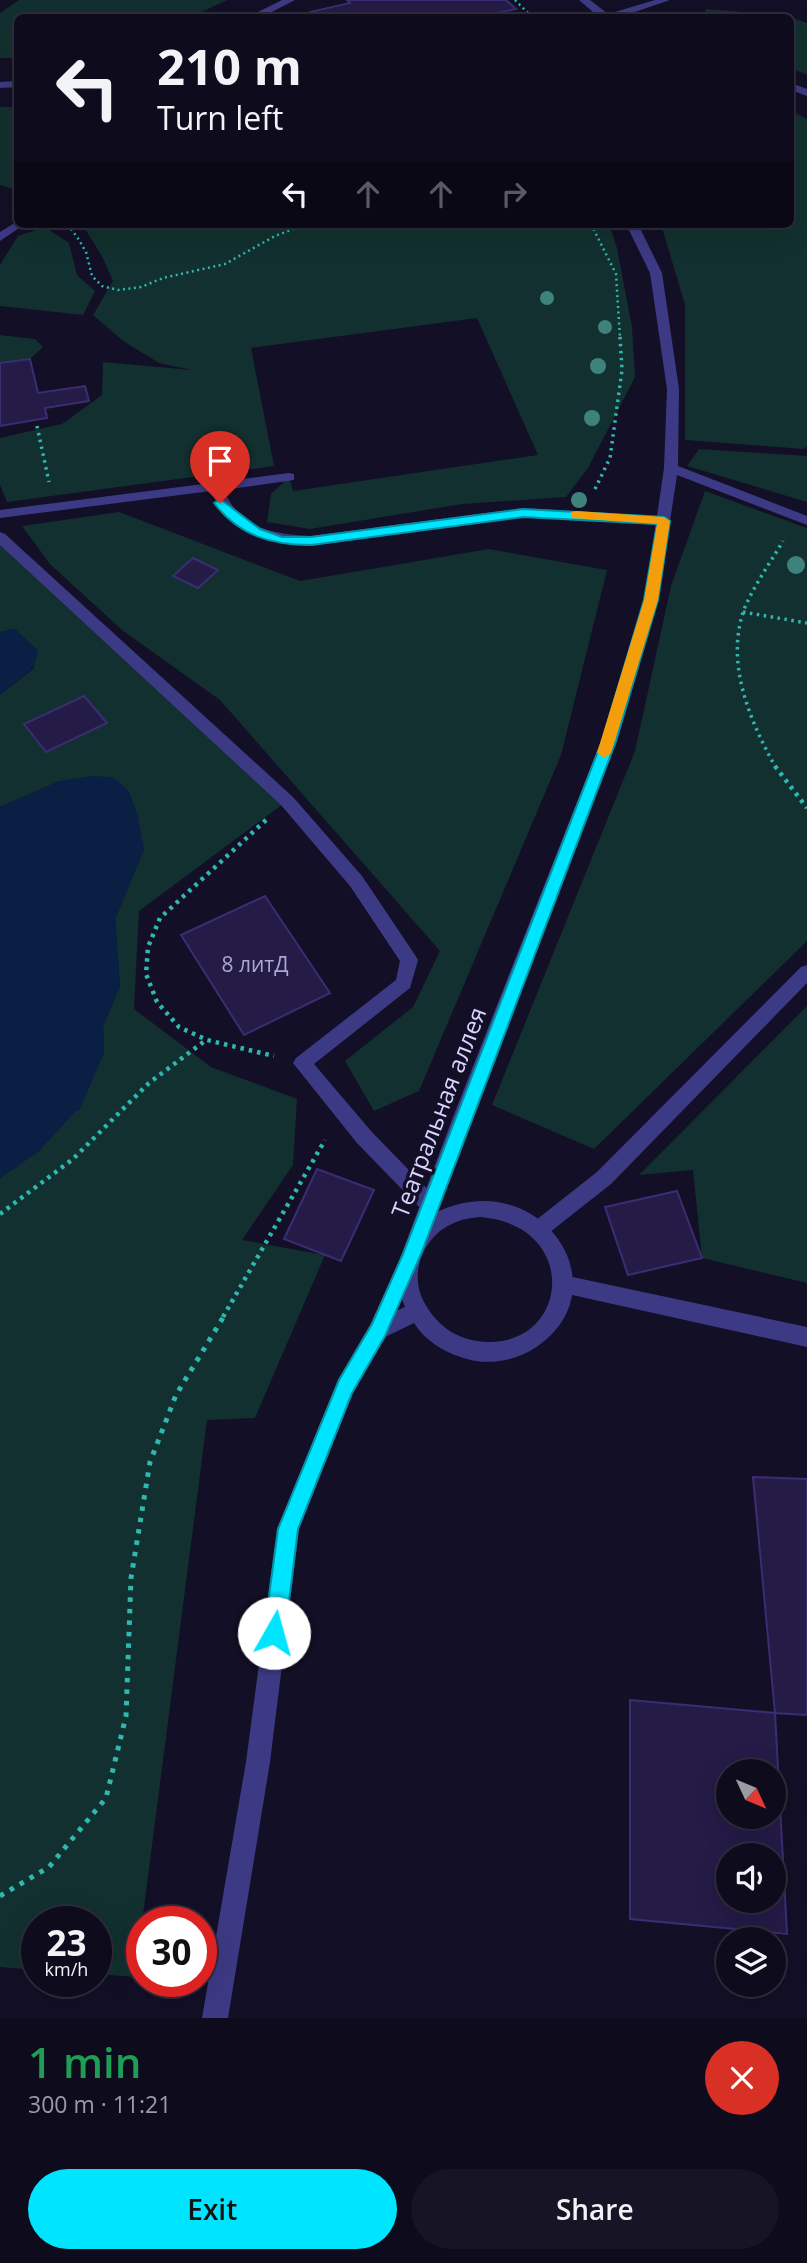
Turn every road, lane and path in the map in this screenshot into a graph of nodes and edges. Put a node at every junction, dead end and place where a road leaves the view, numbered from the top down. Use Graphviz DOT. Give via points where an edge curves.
graph roads {
  1 [pos="290,0"];
  2 [pos="515,0"];
  3 [pos="584,0"];
  4 [pos="620,0"];
  5 [pos="665,0"];
  6 [pos="277,5"];
  7 [pos="633,10"];
  8 [pos="259,14"];
  9 [pos="285,14"];
  10 [pos="529,14"];
  11 [pos="601,14"];
  12 [pos="617,14"];
  13 [pos="640,14"];
  14 [pos="14,227"];
  15 [pos="68,228"];
  16 [pos="296,228"];
  17 [pos="593,228"];
  18 [pos="634,228"];
  19 [pos="0,238"];
  20 [pos="37,426"];
  21 [pos="671,468"];
  22 [pos="289,477"];
  23 [pos="216,486"];
  24 [pos="55,507"];
  25 [pos="0,514"];
  26 [pos="582,515"];
  27 [pos="802,519"];
  28 [pos="664,521"];
  29 [pos="0,537"];
  30 [pos="743,612"];
  31 [pos="807,623"];
  32 [pos="287,801"];
  33 [pos="807,808"];
  34 [pos="807,972"];
  35 [pos="207,1040"];
  36 [pos="302,1063"];
  37 [pos="346,1117"];
  38 [pos="430,1205"];
  39 [pos="0,1214"];
  40 [pos="538,1230"];
  41 [pos="412,1254"];
  42 [pos="563,1284"];
  43 [pos="416,1312"];
  44 [pos="378,1330"];
  45 [pos="807,1337"];
  46 [pos="0,1896"];
  47 [pos="215,2018"];
  1 -- 6 [label="street"];
  2 -- 10 [label="path"];
  3 -- 11 [label="street"];
  4 -- 7 [label="street"];
  5 -- 7 [label="street"];
  6 -- 8 [label="street"];
  6 -- 9 [label="street"];
  7 -- 12 [label="street"];
  7 -- 13 [label="street"];
  14 -- 19 [label="street"];
  15 -- 16 [label="path" via="86,253 92,276 102,286 118,290 225,264"];
  17 -- 26 [label="path" via="616,274 622,370 610,458"];
  18 -- 21 [label="street, Театральная аллея" via="656,273 673,389"];
  20 -- 24 [label="path"];
  21 -- 27 [label="street"];
  21 -- 28 [label="street, Театральная аллея"];
  22 -- 23 [label="street"];
  23 -- 24 [label="street"];
  23 -- 26 [label="street" via="220,503 235,518 281,541 523,513"];
  24 -- 25 [label="street"];
  26 -- 28 [label="street"];
  27 -- 30 [label="path"];
  28 -- 38 [label="street, Театральная аллея" via="651,600 609,741"];
  29 -- 32 [label="street"];
  30 -- 31 [label="path"];
  30 -- 33 [label="path" via="738,649 745,699 763,748"];
  32 -- 35 [label="path" via="160,918 148,947 145,974 157,1002 179,1027"];
  32 -- 36 [label="street" via="356,881 409,960 404,983"];
  34 -- 40 [label="street" via="604,1178"];
  35 -- 36 [label="path"];
  35 -- 39 [label="path" via="149,1083 73,1159"];
  36 -- 37 [label="street"];
  37 -- 38 [label="street"];
  37 -- 46 [label="path" via="331,1129 176,1395 150,1462 131,1578 126,1716 106,1798 49,1867"];
  38 -- 41 [label="street, Театральная аллея"];
  40 -- 41 [label="street" via="501,1210 458,1212 438,1222"];
  40 -- 42 [label="street" via="552,1246"];
  41 -- 43 [label="street" via="409,1284"];
  41 -- 44 [label="street, Театральная аллея"];
  42 -- 43 [label="street" via="559,1307 546,1328 503,1353 477,1353 452,1346 431,1332"];
  42 -- 45 [label="street"];
  43 -- 44 [label="street"];
  44 -- 47 [label="street, Театральная аллея" via="345,1387 288,1529 258,1762"];
}
